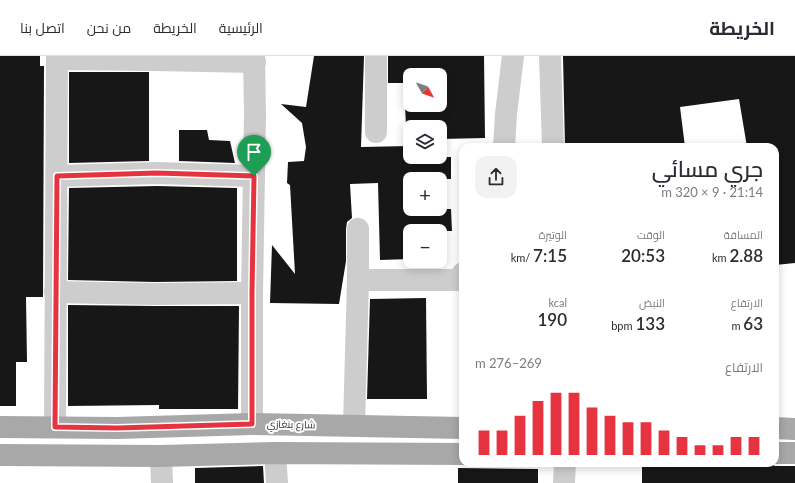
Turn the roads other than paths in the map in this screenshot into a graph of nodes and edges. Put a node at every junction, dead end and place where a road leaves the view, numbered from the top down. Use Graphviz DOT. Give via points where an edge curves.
graph roads {
  1 [pos="376,56"];
  2 [pos="513,56"];
  3 [pos="550,56"];
  4 [pos="57,58"];
  5 [pos="255,59"];
  6 [pos="376,132"];
  7 [pos="504,143"];
  8 [pos="552,143"];
  9 [pos="57,176"];
  10 [pos="254,176"];
  11 [pos="358,229"];
  12 [pos="459,279"];
  13 [pos="358,280"];
  14 [pos="55,292"];
  15 [pos="252,293"];
  16 [pos="252,424"];
  17 [pos="354,425"];
  18 [pos="0,427"];
  19 [pos="55,427"];
  20 [pos="459,428"];
  21 [pos="779,428"];
  22 [pos="795,428"];
  23 [pos="275,453"];
  24 [pos="779,453"];
  25 [pos="795,453"];
  26 [pos="459,454"];
  27 [pos="0,455"];
  28 [pos="161,456"];
  29 [pos="565,467"];
  30 [pos="162,483"];
  31 [pos="277,483"];
  32 [pos="564,483"];
  1 -- 6 [label="street"];
  2 -- 7 [label="street"];
  3 -- 8 [label="street"];
  4 -- 5 [label="street"];
  4 -- 9 [label="street"];
  5 -- 10 [label="street"];
  9 -- 10 [label="street" via="157,173"];
  9 -- 14 [label="street"];
  10 -- 15 [label="street"];
  11 -- 13 [label="street"];
  12 -- 13 [label="street"];
  13 -- 17 [label="street"];
  14 -- 15 [label="street"];
  14 -- 19 [label="street"];
  15 -- 16 [label="street"];
  16 -- 17 [label="main road, شارع بنغازي"];
  16 -- 19 [label="main road, شارع بنغازي"];
  17 -- 20 [label="main road, شارع بنغازي"];
  18 -- 19 [label="main road, شارع بنغازي"];
  21 -- 22 [label="main road"];
  23 -- 26 [label="main road"];
  23 -- 28 [label="main road"];
  23 -- 31 [label="street"];
  24 -- 25 [label="main road"];
  27 -- 28 [label="main road"];
  28 -- 30 [label="street"];
  29 -- 32 [label="street"];
}
